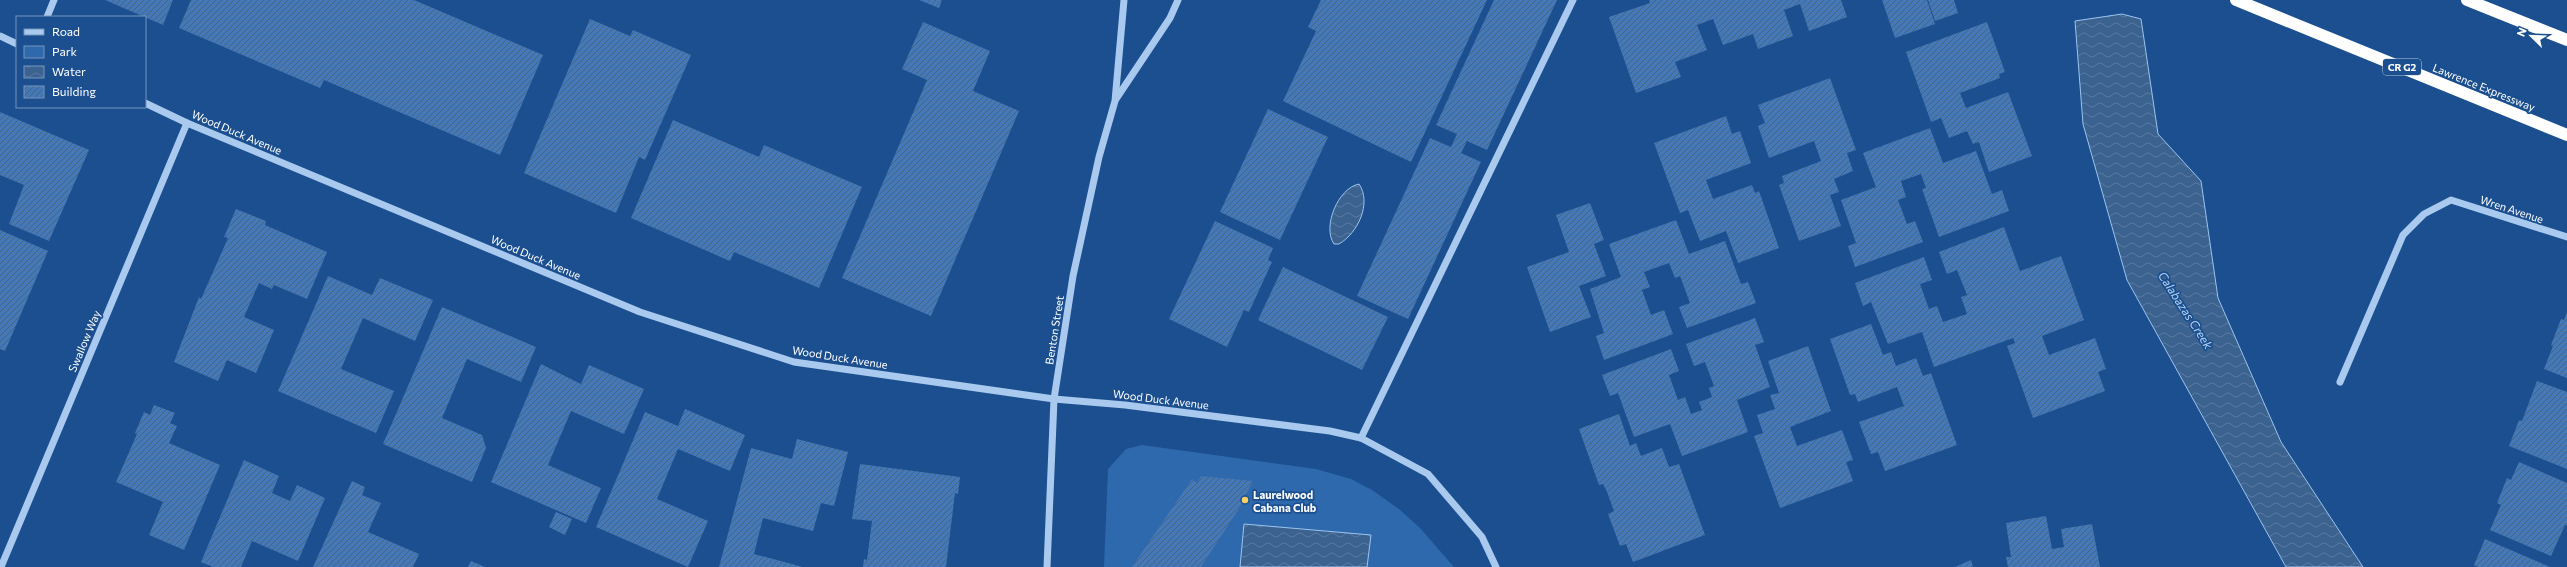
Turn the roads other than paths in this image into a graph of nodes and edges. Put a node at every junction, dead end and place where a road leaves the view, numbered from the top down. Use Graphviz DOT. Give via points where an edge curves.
graph roads {
  1 [pos="54,0"];
  2 [pos="1124,0"];
  3 [pos="1178,0"];
  4 [pos="1574,0"];
  5 [pos="2236,0"];
  6 [pos="2467,0"];
  7 [pos="47,16"];
  8 [pos="0,36"];
  9 [pos="2567,40"];
  10 [pos="16,44"];
  11 [pos="1114,101"];
  12 [pos="146,103"];
  13 [pos="187,123"];
  14 [pos="2567,135"];
  15 [pos="2567,237"];
  16 [pos="2340,382"];
  17 [pos="1054,399"];
  18 [pos="1361,438"];
  19 [pos="1,567"];
  20 [pos="1047,567"];
  21 [pos="1496,567"];
  1 -- 7 [label="street"];
  2 -- 11 [label="street, Benton Street"];
  3 -- 11 [label="street, Benton Street" via="1170,18"];
  4 -- 18 [label="street"];
  5 -- 14 [label="highway, Lawrence Expressway / CR G2"];
  6 -- 9 [label="highway"];
  8 -- 10 [label="street"];
  11 -- 17 [label="street, Benton Street" via="1073,276"];
  12 -- 13 [label="street, Wood Duck Avenue"];
  13 -- 17 [label="street, Wood Duck Avenue" via="640,312 794,362"];
  13 -- 19 [label="street, Swallow Way"];
  15 -- 16 [label="street, Wren Avenue" via="2451,200 2424,214 2403,235"];
  17 -- 18 [label="street, Wood Duck Avenue" via="1125,405 1330,431"];
  17 -- 20 [label="street, Benton Street"];
  18 -- 21 [label="street, Wood Duck Avenue" via="1428,474 1482,537"];
}
